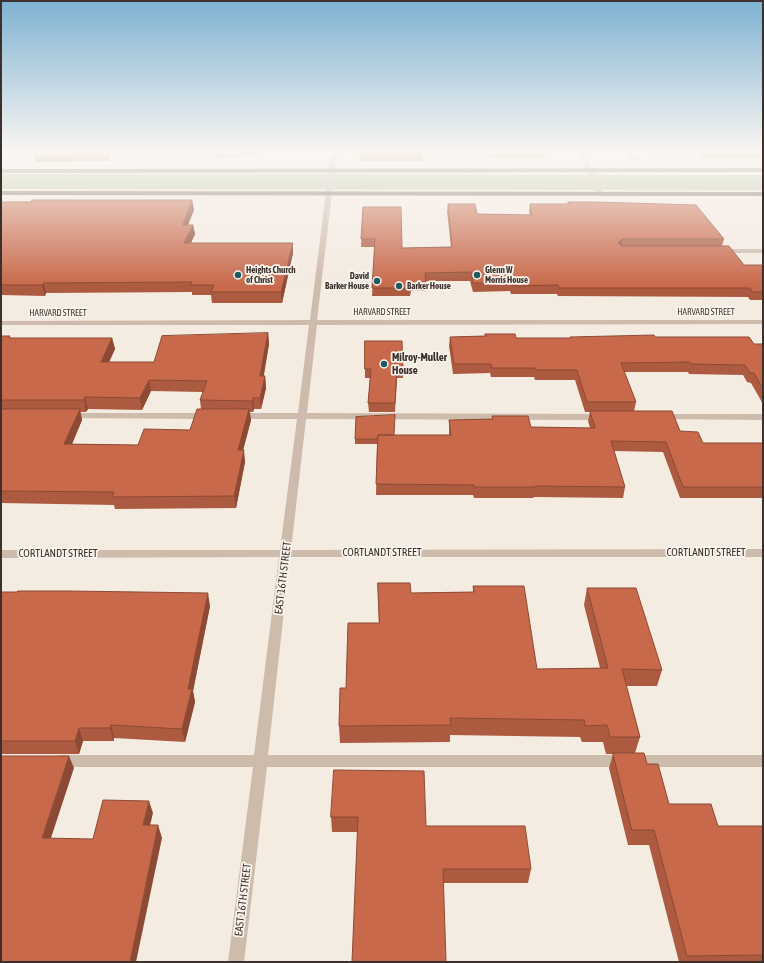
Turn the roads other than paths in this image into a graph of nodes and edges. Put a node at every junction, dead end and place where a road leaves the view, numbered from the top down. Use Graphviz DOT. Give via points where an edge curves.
graph roads {
  1 [pos="329,196"];
  2 [pos="716,251"];
  3 [pos="763,251"];
  4 [pos="314,322"];
  5 [pos="763,322"];
  6 [pos="1,323"];
  7 [pos="57,416"];
  8 [pos="215,416"];
  9 [pos="231,416"];
  10 [pos="303,416"];
  11 [pos="612,417"];
  12 [pos="652,417"];
  13 [pos="763,417"];
  14 [pos="286,553"];
  15 [pos="763,553"];
  16 [pos="1,554"];
  17 [pos="48,761"];
  18 [pos="260,761"];
  19 [pos="763,762"];
  20 [pos="236,962"];
  1 -- 4 [label="street, EAST 16TH STREET"];
  2 -- 3 [label="street"];
  4 -- 5 [label="street, HARVARD STREET"];
  4 -- 6 [label="street, HARVARD STREET"];
  4 -- 10 [label="street, EAST 16TH STREET"];
  7 -- 8 [label="street"];
  9 -- 10 [label="street"];
  10 -- 11 [label="street"];
  10 -- 14 [label="street, EAST 16TH STREET"];
  12 -- 13 [label="street"];
  14 -- 15 [label="street, CORTLANDT STREET"];
  14 -- 16 [label="street, CORTLANDT STREET"];
  14 -- 18 [label="street, EAST 16TH STREET"];
  17 -- 18 [label="street"];
  18 -- 19 [label="street"];
  18 -- 20 [label="street, EAST 16TH STREET"];
}
